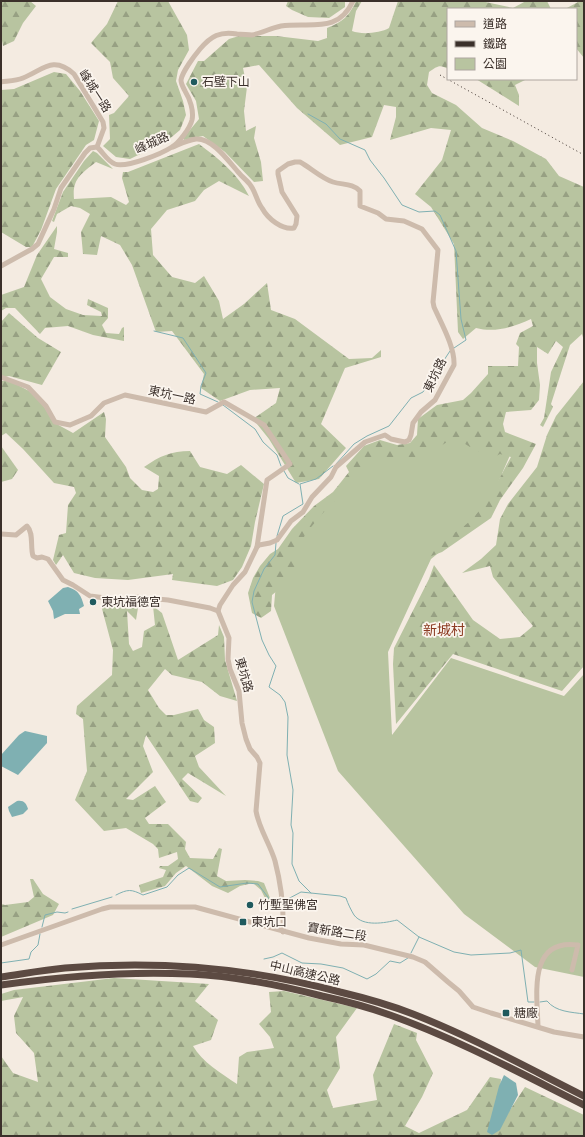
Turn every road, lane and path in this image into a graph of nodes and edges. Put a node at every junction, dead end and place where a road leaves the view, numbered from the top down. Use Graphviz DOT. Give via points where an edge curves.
graph roads {
  1 [pos="353,1"];
  2 [pos="1,82"];
  3 [pos="97,147"];
  4 [pos="173,147"];
  5 [pos="1,266"];
  6 [pos="1,377"];
  7 [pos="1,534"];
  8 [pos="257,547"];
  9 [pos="218,612"];
  10 [pos="283,932"];
  11 [pos="1,945"];
  12 [pos="572,970"];
  13 [pos="1,977"];
  14 [pos="1,985"];
  15 [pos="538,1026"];
  16 [pos="584,1037"];
  17 [pos="584,1096"];
  18 [pos="584,1105"];
  1 -- 4 [label="street, 峰城路" via="345,15 328,24 284,26 251,35 223,32 209,40 182,76 182,86 192,111 192,121"];
  2 -- 3 [label="street, 峰城一路" via="23,78 43,67 54,65 69,70 103,122 104,128"];
  3 -- 4 [label="street, 峰城路" via="108,160 124,165"];
  3 -- 5 [label="street" via="90,148 85,153 61,188 38,244"];
  4 -- 8 [label="street, 東坑路" via="197,139 214,147 252,187 267,215 289,229 294,228 297,216 282,192 278,171 288,164 300,162 334,182 358,188 360,206 386,219 404,221 422,229 438,250 433,302 455,359 435,400 413,422 409,440 404,442 385,435 365,442 336,467 332,477 277,540 259,544"];
  6 -- 8 [label="street, 東坑一路" via="28,387 46,406 55,422 70,425 91,416 104,403 125,395 206,412 224,402 264,425 290,464 267,480"];
  7 -- 9 [label="street" via="16,535 27,526 33,556 48,559 63,580 90,596 121,600 136,597 168,600 210,608"];
  8 -- 9 [label="street" via="245,572 233,585"];
  9 -- 10 [label="street, 東坑路" via="229,638 228,658 239,691 246,739 260,763 256,811 274,861 281,900"];
  10 -- 11 [label="street, 寶新路二段" via="196,907 110,907"];
  10 -- 15 [label="street, 寶新路二段" via="413,957 425,962 459,991 473,1007"];
  12 -- 15 [label="street" via="578,945 569,944 552,948 546,954 536,981"];
  13 -- 17 [label="highway, 中山高速公路" via="64,968 124,965 194,966 297,981 413,1014"];
  14 -- 18 [label="highway, 中山高速公路" via="62,977 134,973 223,977 291,988 368,1007 439,1034"];
  15 -- 16 [label="street, 寶新路二段" via="554,1032"];
}
